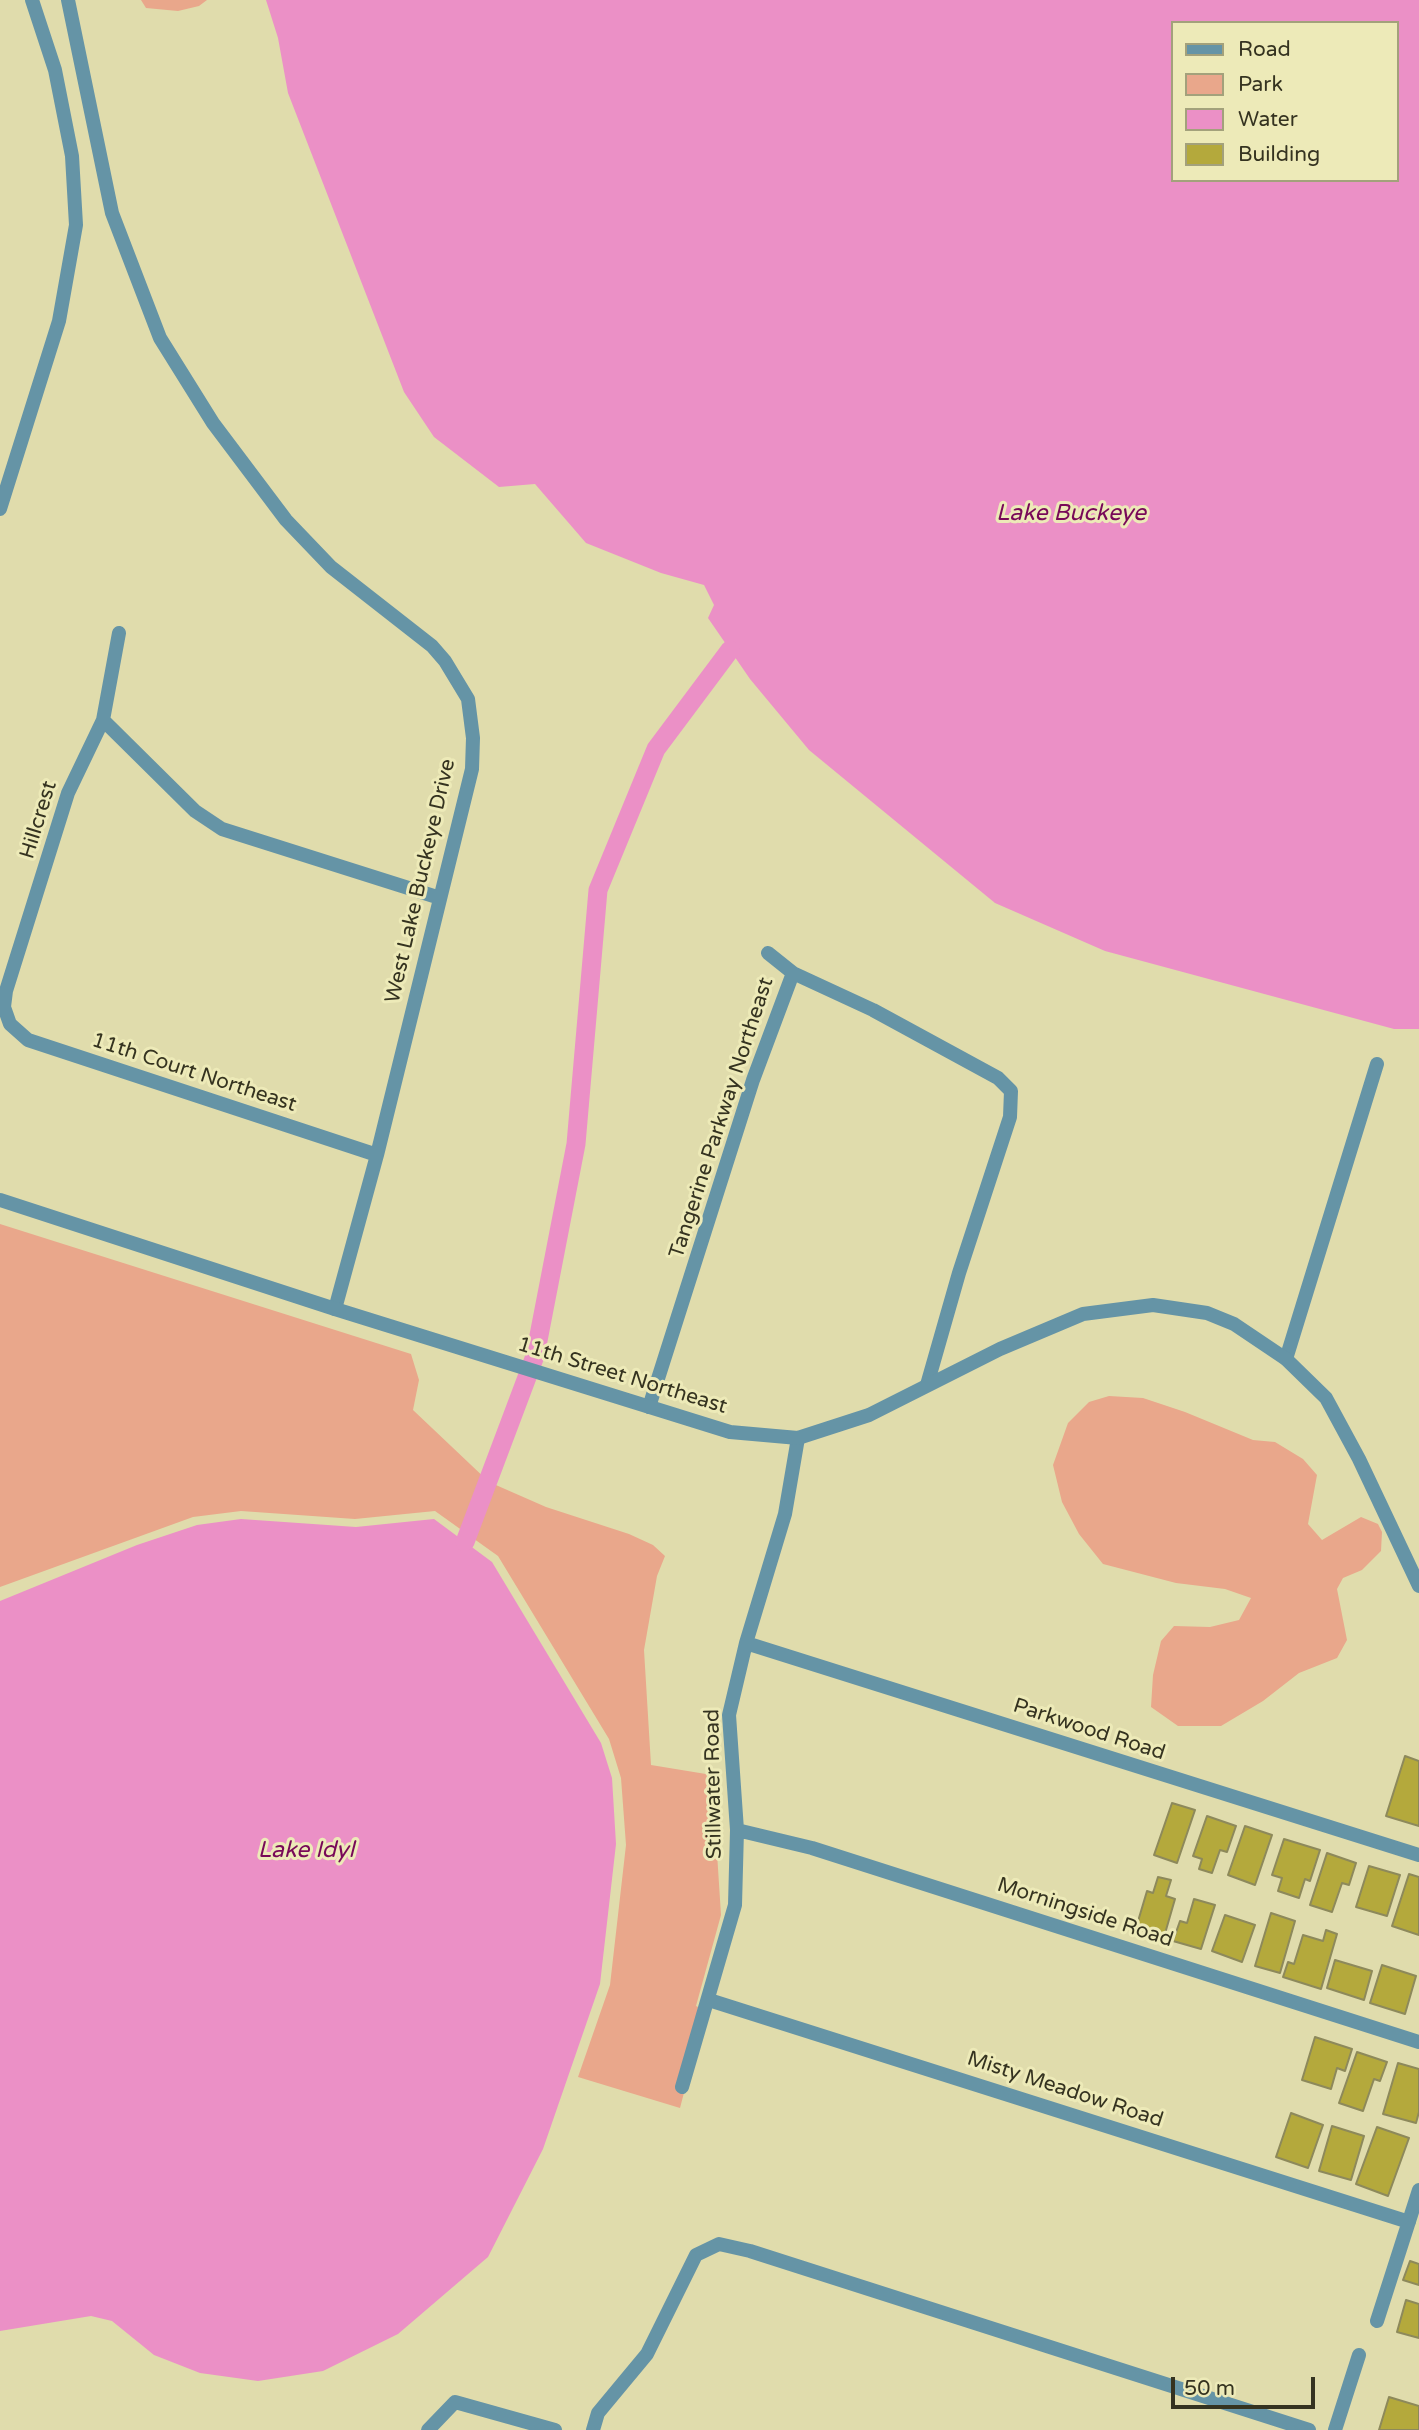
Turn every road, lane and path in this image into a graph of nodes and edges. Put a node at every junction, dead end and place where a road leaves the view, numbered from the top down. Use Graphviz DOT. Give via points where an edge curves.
graph roads {
  1 [pos="32,0"];
  2 [pos="68,0"];
  3 [pos="0,509"];
  4 [pos="119,633"];
  5 [pos="103,720"];
  6 [pos="440,898"];
  7 [pos="768,953"];
  8 [pos="793,973"];
  9 [pos="8,1016"];
  10 [pos="1377,1065"];
  11 [pos="377,1155"];
  12 [pos="0,1200"];
  13 [pos="335,1309"];
  14 [pos="1286,1359"];
  15 [pos="927,1385"];
  16 [pos="649,1407"];
  17 [pos="797,1438"];
  18 [pos="1419,1586"];
  19 [pos="746,1643"];
  20 [pos="737,1830"];
  21 [pos="1419,1855"];
  22 [pos="709,2000"];
  23 [pos="1419,2042"];
  24 [pos="682,2087"];
  25 [pos="1419,2190"];
  26 [pos="1409,2222"];
  27 [pos="1377,2321"];
  28 [pos="1359,2355"];
  29 [pos="428,2430"];
  30 [pos="555,2430"];
  31 [pos="593,2430"];
  32 [pos="1309,2430"];
  33 [pos="1335,2430"];
  1 -- 3 [label="street" via="58,82 72,156 76,225 59,321"];
  2 -- 6 [label="street, West Lake Buckeye Drive" via="112,213 144,301 171,358 286,520 331,567 432,646 468,699 472,769"];
  4 -- 5 [label="street, Hillcrest"];
  5 -- 6 [label="street" via="195,811 222,829"];
  5 -- 9 [label="street, Hillcrest" via="68,793 6,991"];
  6 -- 11 [label="street, West Lake Buckeye Drive"];
  7 -- 8 [label="street"];
  8 -- 15 [label="street, Tangerine Parkway Northeast" via="962,1057 1011,1091 1010,1117"];
  8 -- 16 [label="street, Tangerine Parkway Northeast" via="757,1070"];
  9 -- 11 [label="street, 11th Court Northeast" via="13,1029 28,1040"];
  10 -- 14 [label="street"];
  11 -- 13 [label="street, West Lake Buckeye Drive"];
  12 -- 13 [label="street, 11th Street Northeast"];
  13 -- 16 [label="street, 11th Street Northeast"];
  14 -- 15 [label="street, 11th Street Northeast" via="1234,1324 1207,1313 1131,1306 1066,1319"];
  14 -- 18 [label="street, 11th Street Northeast" via="1326,1398"];
  15 -- 17 [label="street, 11th Street Northeast" via="869,1415"];
  16 -- 17 [label="street, 11th Street Northeast" via="730,1432"];
  17 -- 19 [label="street, Stillwater Road" via="785,1514"];
  19 -- 20 [label="street, Stillwater Road" via="729,1715"];
  19 -- 21 [label="street, Parkwood Road"];
  20 -- 22 [label="street, Stillwater Road" via="736,1905"];
  20 -- 23 [label="street, Morningside Road" via="812,1848"];
  22 -- 24 [label="street, Stillwater Road"];
  22 -- 26 [label="street, Misty Meadow Road"];
  25 -- 26 [label="street"];
  26 -- 27 [label="street"];
  28 -- 33 [label="street"];
  29 -- 30 [label="street" via="455,2402"];
  31 -- 32 [label="street" via="598,2413 647,2354 696,2255 719,2244"];
}
